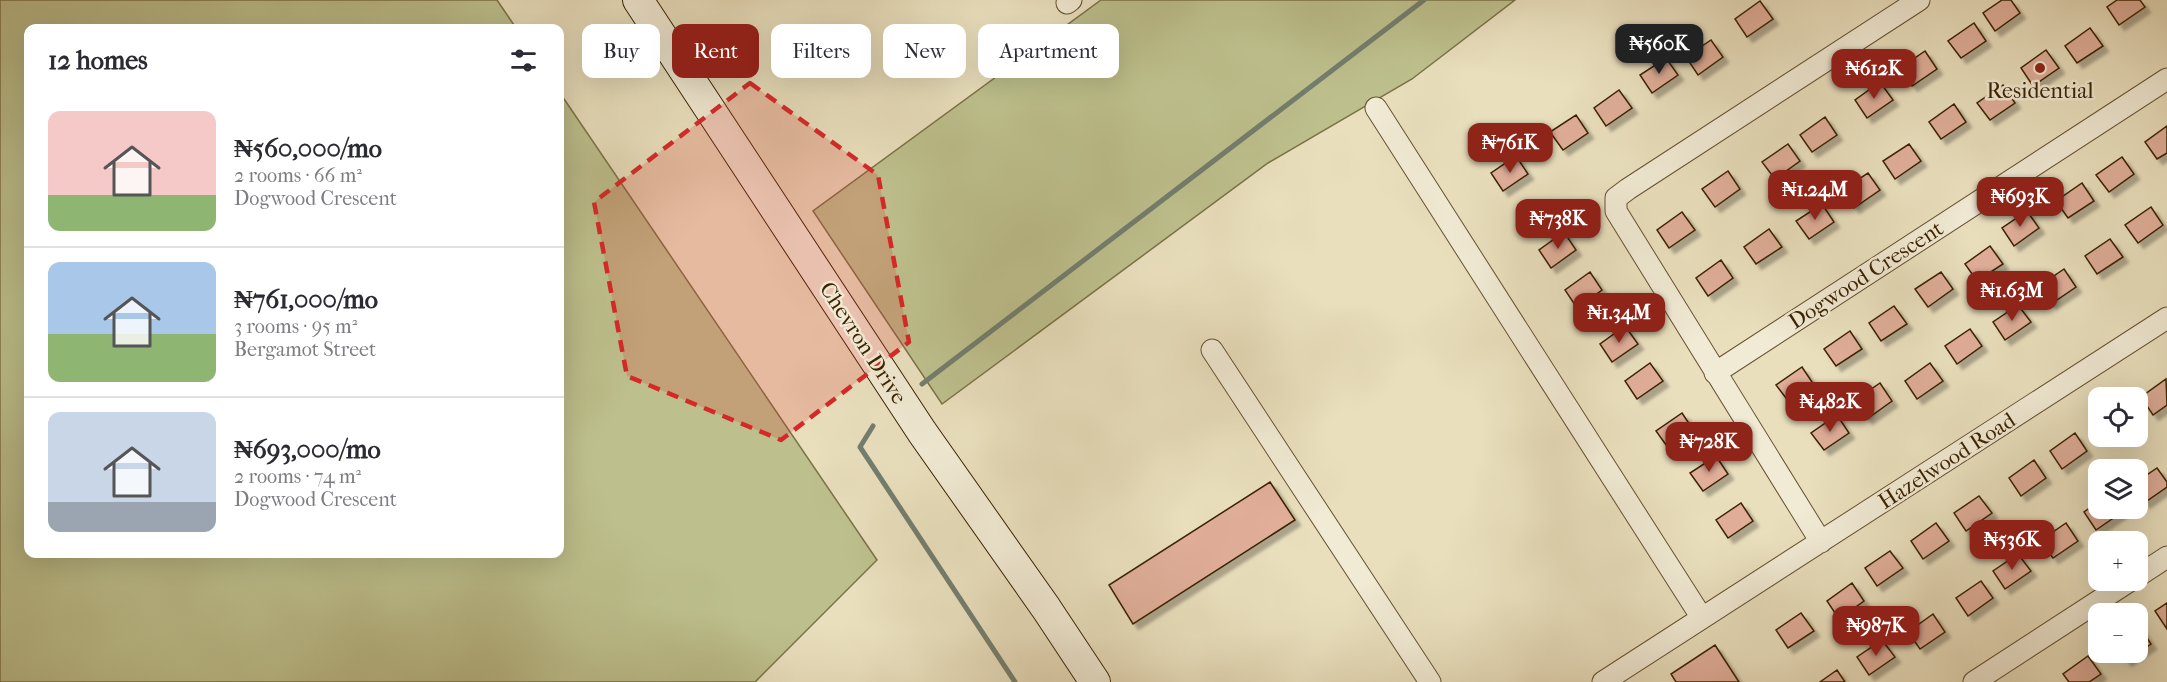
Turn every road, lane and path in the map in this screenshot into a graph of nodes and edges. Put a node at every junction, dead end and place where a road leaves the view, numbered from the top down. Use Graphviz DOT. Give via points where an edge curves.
graph roads {
  1 [pos="638,0"];
  2 [pos="1919,0"];
  3 [pos="2167,80"];
  4 [pos="1376,108"];
  5 [pos="2167,318"];
  6 [pos="1212,350"];
  7 [pos="1715,373"];
  8 [pos="1821,542"];
  9 [pos="2167,557"];
  10 [pos="2148,569"];
  11 [pos="2114,591"];
  12 [pos="1702,618"];
  13 [pos="1095,682"];
  14 [pos="1430,682"];
  15 [pos="1603,682"];
  16 [pos="1974,682"];
  1 -- 13 [label="main road, Chevron Drive" via="922,432"];
  2 -- 7 [label="street" via="1616,198 1616,211"];
  3 -- 7 [label="street, Dogwood Crescent"];
  4 -- 12 [label="street"];
  5 -- 8 [label="street, Hazelwood Road"];
  6 -- 14 [label="street"];
  7 -- 8 [label="street"];
  8 -- 12 [label="street, Hazelwood Road"];
  9 -- 10 [label="street"];
  11 -- 16 [label="street"];
  12 -- 15 [label="street, Hazelwood Road"];
}
